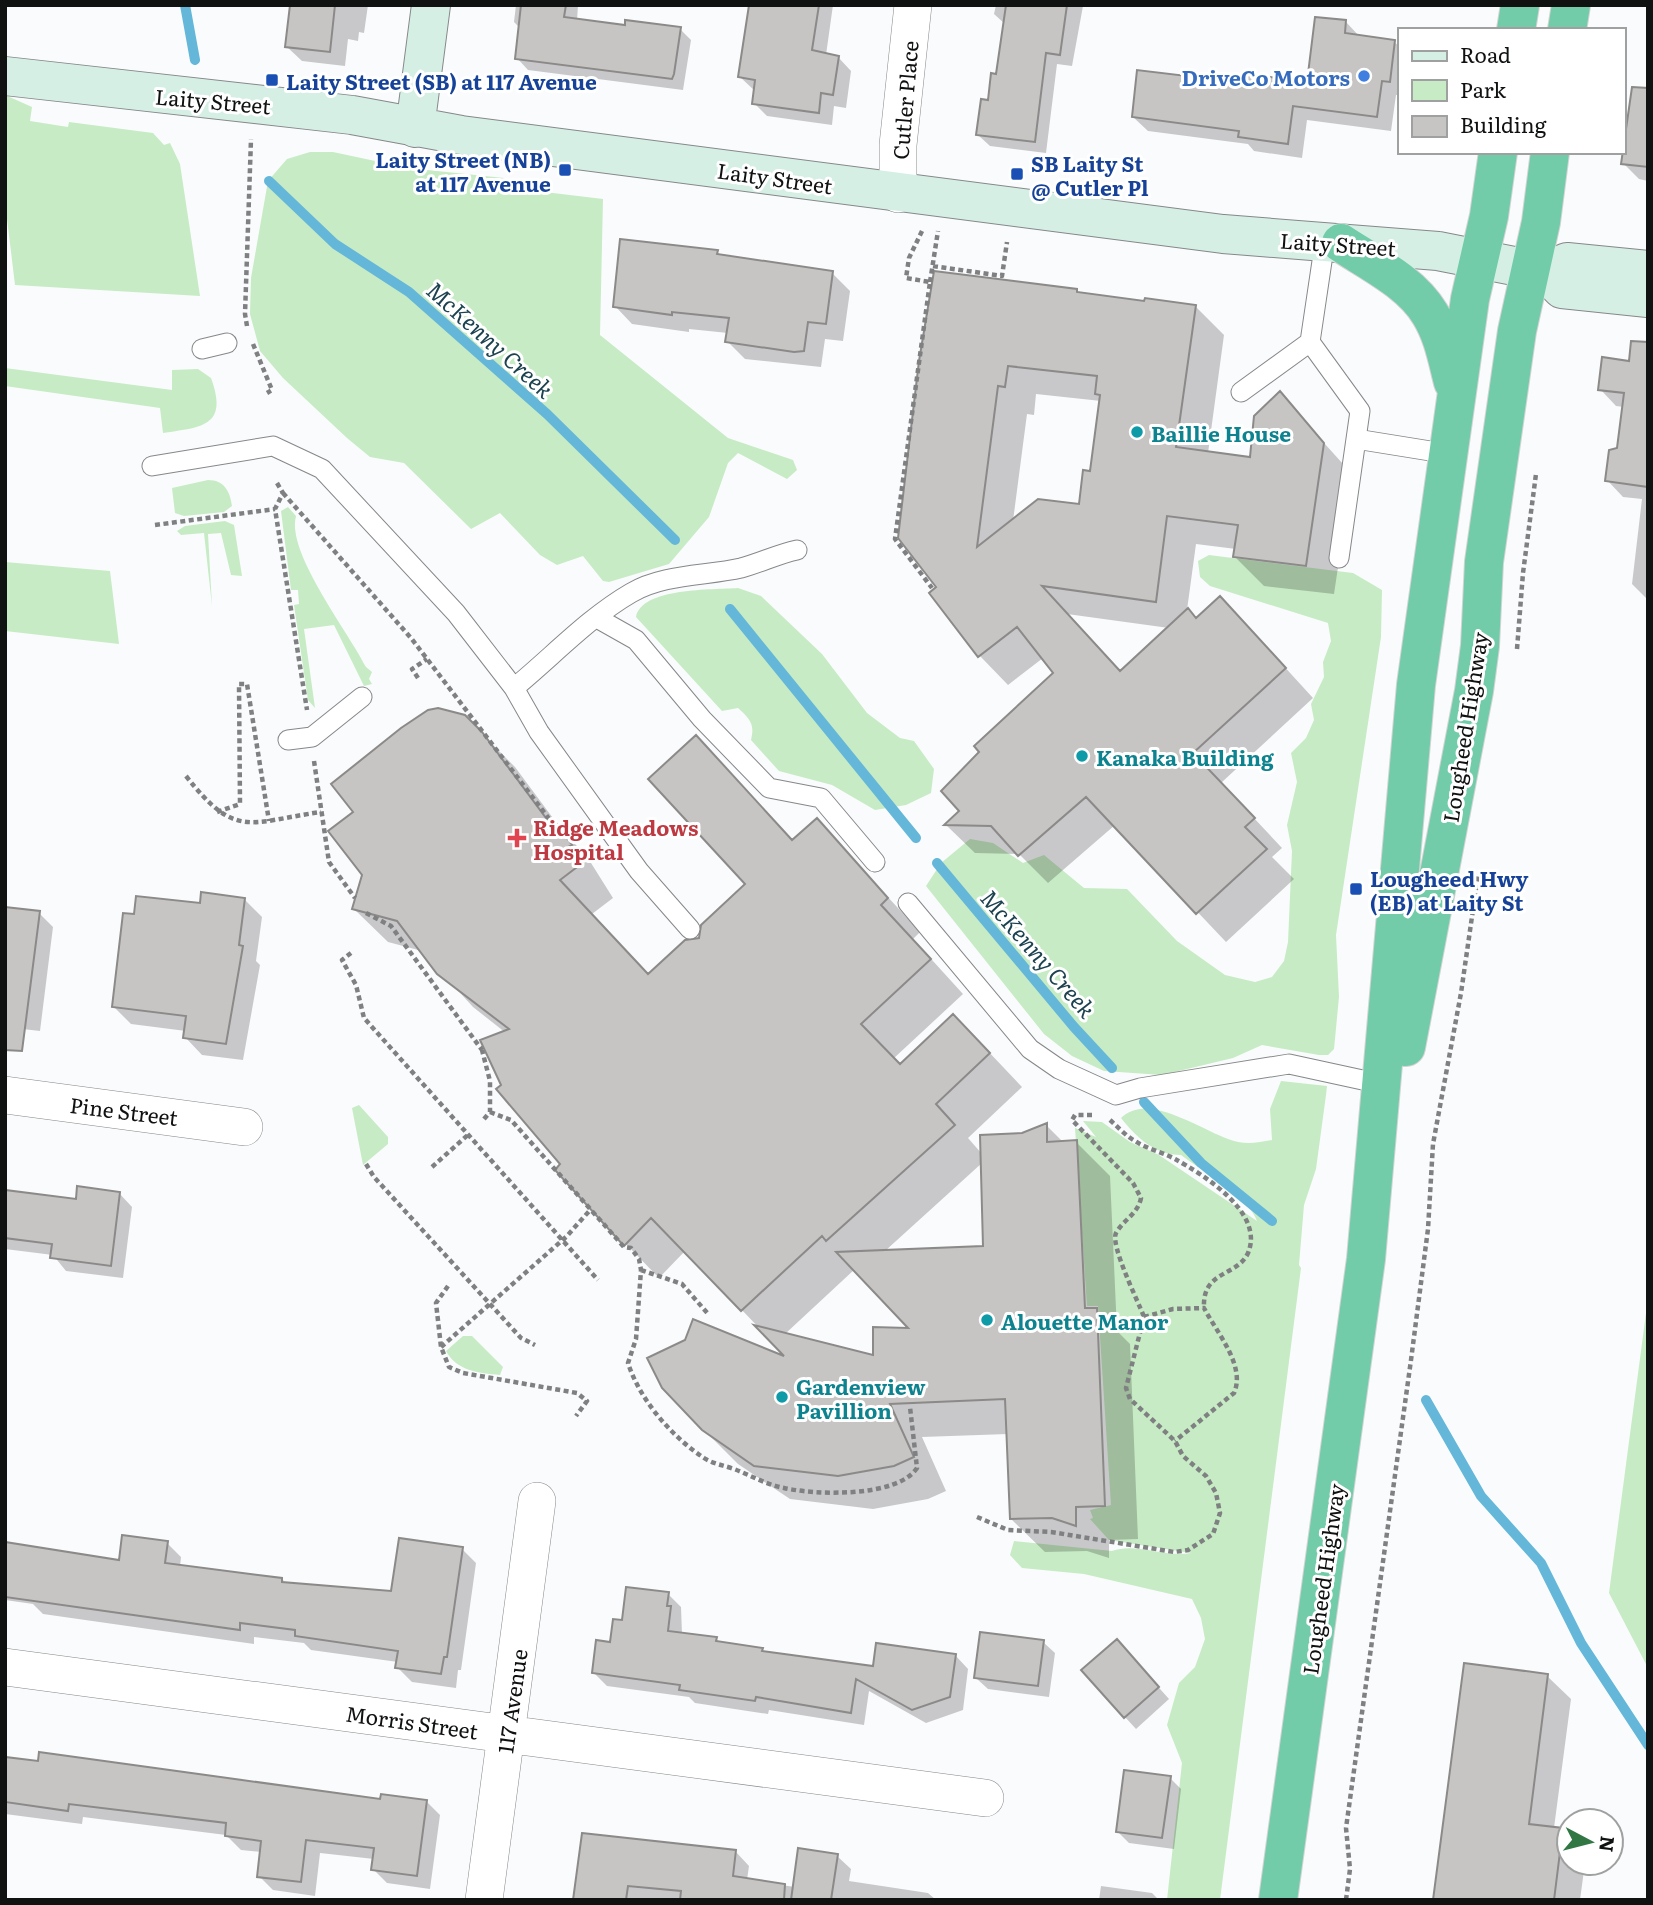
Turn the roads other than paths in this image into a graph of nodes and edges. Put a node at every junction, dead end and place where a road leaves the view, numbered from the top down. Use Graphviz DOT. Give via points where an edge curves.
graph roads {
  1 [pos="431,5"];
  2 [pos="913,5"];
  3 [pos="1520,5"];
  4 [pos="1571,5"];
  5 [pos="1516,28"];
  6 [pos="1567,28"];
  7 [pos="5,76"];
  8 [pos="415,128"];
  9 [pos="1498,154"];
  10 [pos="1550,154"];
  11 [pos="898,194"];
  12 [pos="1333,242"];
  13 [pos="1480,260"];
  14 [pos="1539,270"];
  15 [pos="1648,270"];
  16 [pos="1648,298"];
  17 [pos="1310,342"];
  18 [pos="227,343"];
  19 [pos="202,349"];
  20 [pos="1241,392"];
  21 [pos="1457,394"];
  22 [pos="1356,439"];
  23 [pos="1449,454"];
  24 [pos="152,466"];
  25 [pos="797,550"];
  26 [pos="1339,558"];
  27 [pos="597,618"];
  28 [pos="514,688"];
  29 [pos="362,697"];
  30 [pos="288,740"];
  31 [pos="875,862"];
  32 [pos="908,903"];
  33 [pos="690,929"];
  34 [pos="1381,1084"];
  35 [pos="5,1095"];
  36 [pos="244,1127"];
  37 [pos="1366,1259"];
  38 [pos="537,1501"];
  39 [pos="5,1667"];
  40 [pos="507,1734"];
  41 [pos="985,1798"];
  42 [pos="484,1900"];
  43 [pos="1278,1900"];
  1 -- 8 [label="street"];
  2 -- 11 [label="street, Cutler Place" via="898,145"];
  3 -- 5 [label="highway"];
  4 -- 6 [label="highway"];
  7 -- 8 [label="street, Laity Street" via="352,115"];
  8 -- 11 [label="street, Laity Street"];
  9 -- 13 [label="highway, Lougheed Highway"];
  10 -- 14 [label="highway, Lougheed Highway"];
  11 -- 12 [label="street, Laity Street" via="1223,234"];
  12 -- 13 [label="street, Laity Street" via="1420,249"];
  12 -- 17 [label="lane"];
  12 -- 21 [label="highway" via="1404,286 1429,312 1444,345"];
  13 -- 14 [label="street, Laity Street"];
  13 -- 21 [label="highway, Lougheed Highway"];
  14 -- 15 [label="street, Laity Street" via="1567,261"];
  14 -- 16 [label="street, Laity Street" via="1562,289"];
  14 -- 37 [label="highway, Lougheed Highway" via="1517,331 1484,562 1474,691"];
  17 -- 20 [label="lane"];
  17 -- 22 [label="lane" via="1360,411"];
  18 -- 19 [label="lane"];
  21 -- 23 [label="highway, Lougheed Highway"];
  22 -- 23 [label="lane"];
  22 -- 26 [label="lane"];
  23 -- 34 [label="highway, Lougheed Highway" via="1416,685"];
  24 -- 28 [label="lane" via="272,446 310,461 342,488 410,561"];
  25 -- 27 [label="lane" via="743,567 649,585"];
  27 -- 28 [label="lane"];
  27 -- 31 [label="lane" via="636,640 702,719 769,788 821,798"];
  28 -- 33 [label="lane" via="639,872"];
  29 -- 30 [label="lane" via="312,737"];
  32 -- 34 [label="lane" via="1030,1049 1116,1095 1289,1064"];
  34 -- 37 [label="highway, Lougheed Highway"];
  35 -- 36 [label="street, Pine Street"];
  37 -- 43 [label="highway, Lougheed Highway"];
  38 -- 40 [label="street, 117 Avenue"];
  39 -- 40 [label="street, Morris Street"];
  40 -- 41 [label="street, Morris Street"];
  40 -- 42 [label="street, 117 Avenue"];
}
